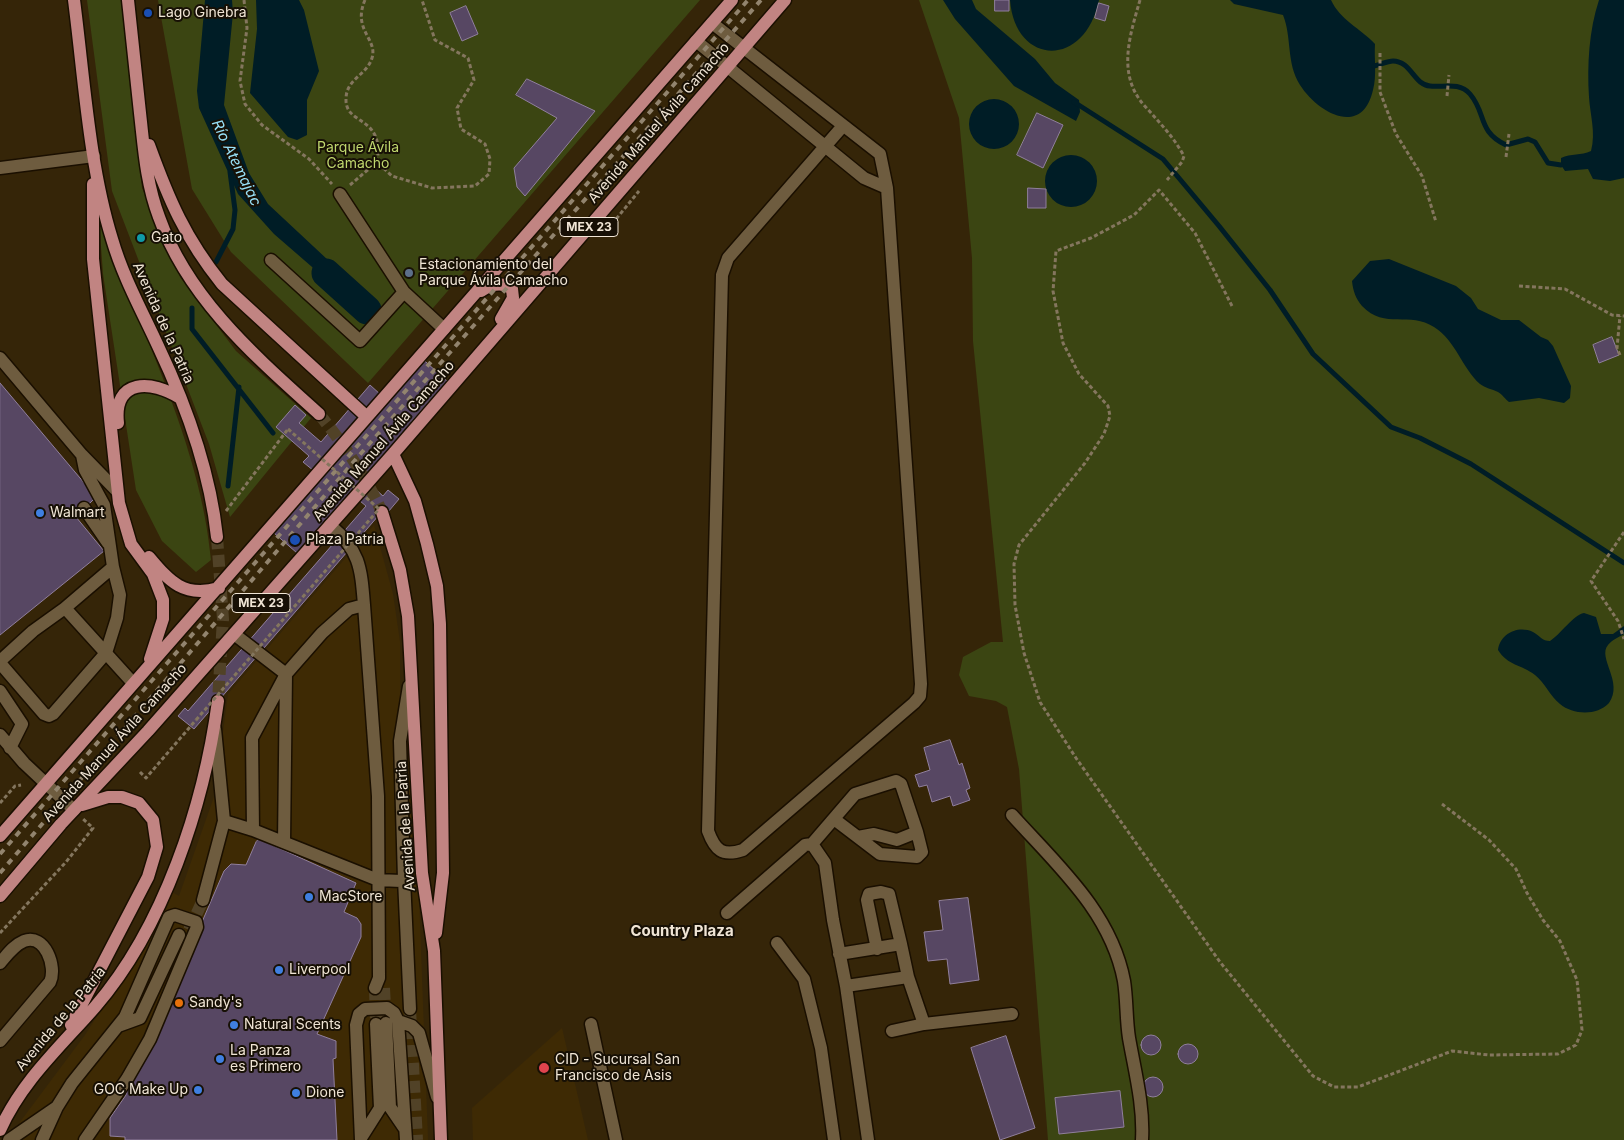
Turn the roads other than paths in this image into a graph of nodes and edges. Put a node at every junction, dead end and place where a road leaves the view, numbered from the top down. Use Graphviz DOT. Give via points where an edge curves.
graph roads {
  1 [pos="74,0"];
  2 [pos="128,0"];
  3 [pos="732,0"];
  4 [pos="785,0"];
  5 [pos="712,23"];
  6 [pos="696,41"];
  7 [pos="745,46"];
  8 [pos="727,67"];
  9 [pos="141,124"];
  10 [pos="842,127"];
  11 [pos="826,145"];
  12 [pos="94,156"];
  13 [pos="0,168"];
  14 [pos="887,188"];
  15 [pos="340,194"];
  16 [pos="271,260"];
  17 [pos="404,292"];
  18 [pos="471,298"];
  19 [pos="444,329"];
  20 [pos="0,358"];
  21 [pos="465,370"];
  22 [pos="180,398"];
  23 [pos="319,414"];
  24 [pos="367,417"];
  25 [pos="393,454"];
  26 [pos="82,455"];
  27 [pos="117,491"];
  28 [pos="84,508"];
  29 [pos="382,512"];
  30 [pos="330,526"];
  31 [pos="216,531"];
  32 [pos="110,544"];
  33 [pos="114,567"];
  34 [pos="219,588"];
  35 [pos="364,605"];
  36 [pos="64,608"];
  37 [pos="234,634"];
  38 [pos="106,652"];
  39 [pos="412,664"];
  40 [pos="2,669"];
  41 [pos="145,670"];
  42 [pos="286,674"];
  43 [pos="133,683"];
  44 [pos="0,691"];
  45 [pos="218,701"];
  46 [pos="215,724"];
  47 [pos="0,735"];
  48 [pos="10,748"];
  49 [pos="45,783"];
  50 [pos="74,810"];
  51 [pos="1012,815"];
  52 [pos="834,818"];
  53 [pos="224,821"];
  54 [pos="253,830"];
  55 [pos="917,832"];
  56 [pos="0,836"];
  57 [pos="858,837"];
  58 [pos="284,842"];
  59 [pos="812,844"];
  60 [pos="404,879"];
  61 [pos="378,880"];
  62 [pos="0,896"];
  63 [pos="200,898"];
  64 [pos="727,913"];
  65 [pos="777,943"];
  66 [pos="901,944"];
  67 [pos="877,949"];
  68 [pos="434,951"];
  69 [pos="839,954"];
  70 [pos="0,963"];
  71 [pos="908,977"];
  72 [pos="379,985"];
  73 [pos="846,986"];
  74 [pos="410,1009"];
  75 [pos="1012,1014"];
  76 [pos="387,1022"];
  77 [pos="591,1024"];
  78 [pos="924,1024"];
  79 [pos="118,1026"];
  80 [pos="892,1031"];
  81 [pos="150,1039"];
  82 [pos="63,1040"];
  83 [pos="0,1041"];
  84 [pos="57,1106"];
  85 [pos="440,1109"];
  86 [pos="0,1130"];
  87 [pos="406,1135"];
  88 [pos="361,1139"];
  89 [pos="9,1140"];
  90 [pos="42,1140"];
  91 [pos="86,1140"];
  92 [pos="441,1140"];
  93 [pos="616,1140"];
  94 [pos="834,1140"];
  95 [pos="868,1140"];
  96 [pos="1142,1140"];
  1 -- 12 [label="main road, Avenida de la Patria"];
  2 -- 9 [label="main road"];
  3 -- 5 [label="main road, Avenida Manuel Ávila Camacho / MEX 23"];
  4 -- 7 [label="main road, Avenida Manuel Ávila Camacho / MEX 23"];
  5 -- 6 [label="main road, Avenida Manuel Ávila Camacho / MEX 23"];
  5 -- 7 [label="street"];
  6 -- 8 [label="street"];
  6 -- 18 [label="main road, Avenida Manuel Ávila Camacho / MEX 23"];
  7 -- 8 [label="main road, Avenida Manuel Ávila Camacho / MEX 23"];
  7 -- 10 [label="street"];
  8 -- 11 [label="street"];
  8 -- 21 [label="main road, Avenida Manuel Ávila Camacho / MEX 23"];
  9 -- 23 [label="main road" via="149,183 158,217 185,271 237,338"];
  9 -- 24 [label="main road" via="168,199 206,264 222,284"];
  10 -- 11 [label="street"];
  10 -- 14 [label="street" via="880,154"];
  11 -- 14 [label="street" via="864,178"];
  11 -- 14 [label="street" via="728,258 722,276 708,831 712,843 731,854 743,850 920,696"];
  12 -- 13 [label="street"];
  12 -- 22 [label="main road, Avenida de la Patria" via="102,201 124,275"];
  12 -- 27 [label="main road" via="93,259"];
  15 -- 17 [label="street"];
  16 -- 17 [label="street" via="360,342"];
  17 -- 19 [label="street"];
  18 -- 19 [label="main road, Avenida Manuel Ávila Camacho / MEX 23"];
  18 -- 21 [label="main road" via="495,284 509,286 514,294 510,305"];
  19 -- 24 [label="main road, Avenida Manuel Ávila Camacho / MEX 23"];
  20 -- 26 [label="street"];
  21 -- 25 [label="main road, Avenida Manuel Ávila Camacho / MEX 23"];
  22 -- 31 [label="main road, Avenida de la Patria" via="206,474"];
  22 -- 34 [label="main road" via="162,388 145,385 128,391 120,400 117,413 127,512 149,558 175,584 199,592"];
  24 -- 34 [label="main road, Avenida Manuel Ávila Camacho / MEX 23"];
  25 -- 30 [label="main road, Avenida Manuel Ávila Camacho / MEX 23"];
  25 -- 68 [label="main road" via="415,501 437,586 443,873"];
  26 -- 27 [label="street"];
  26 -- 32 [label="street" via="104,506"];
  27 -- 41 [label="main road" via="126,532 137,555 152,574 162,600 161,630"];
  28 -- 32 [label="street"];
  29 -- 39 [label="main road, Avenida de la Patria" via="400,570"];
  30 -- 35 [label="street" via="347,540 356,555 362,572"];
  30 -- 37 [label="main road, Avenida Manuel Ávila Camacho / MEX 23"];
  32 -- 33 [label="street"];
  33 -- 36 [label="street"];
  33 -- 38 [label="street" via="120,594 117,618"];
  34 -- 41 [label="main road, Avenida Manuel Ávila Camacho / MEX 23"];
  35 -- 42 [label="street" via="349,609 322,633"];
  35 -- 61 [label="street" via="378,796"];
  36 -- 38 [label="street"];
  36 -- 40 [label="street" via="33,631"];
  37 -- 42 [label="street"];
  37 -- 50 [label="main road, Avenida Manuel Ávila Camacho / MEX 23"];
  38 -- 40 [label="street" via="49,716"];
  38 -- 43 [label="street"];
  39 -- 60 [label="street" via="400,741"];
  39 -- 68 [label="main road, Avenida de la Patria" via="422,874"];
  41 -- 43 [label="main road, Avenida Manuel Ávila Camacho / MEX 23"];
  42 -- 54 [label="street" via="252,738"];
  42 -- 58 [label="street"];
  43 -- 49 [label="main road, Avenida Manuel Ávila Camacho / MEX 23"];
  44 -- 48 [label="street" via="22,724"];
  45 -- 46 [label="main road, Avenida de la Patria"];
  46 -- 53 [label="street"];
  46 -- 82 [label="main road, Avenida de la Patria" via="192,819 163,896 117,978"];
  47 -- 48 [label="street"];
  48 -- 49 [label="street"];
  49 -- 50 [label="street"];
  49 -- 56 [label="main road, Avenida Manuel Ávila Camacho / MEX 23"];
  50 -- 62 [label="main road, Avenida Manuel Ávila Camacho / MEX 23"];
  50 -- 82 [label="main road" via="100,798 130,798 148,811 154,820 157,847 148,877"];
  51 -- 96 [label="street" via="1086,895 1106,929 1124,980 1128,1031 1143,1116"];
  52 -- 55 [label="street" via="855,794 896,781 901,784"];
  52 -- 57 [label="street"];
  52 -- 59 [label="street"];
  53 -- 54 [label="street"];
  53 -- 63 [label="street"];
  54 -- 58 [label="street"];
  55 -- 57 [label="street" via="897,840 874,834"];
  55 -- 57 [label="street" via="922,852 917,857 880,854"];
  58 -- 61 [label="street"];
  59 -- 64 [label="street" via="805,845"];
  59 -- 69 [label="street" via="825,863"];
  60 -- 61 [label="street"];
  60 -- 74 [label="street"];
  61 -- 72 [label="street"];
  65 -- 94 [label="street" via="804,979 821,1048"];
  66 -- 67 [label="street"];
  66 -- 67 [label="street" via="889,894 868,894"];
  66 -- 71 [label="street"];
  67 -- 69 [label="street"];
  68 -- 85 [label="main road, Avenida de la Patria"];
  69 -- 73 [label="street"];
  70 -- 83 [label="street" via="15,946 24,940 34,940 44,947 54,975"];
  71 -- 73 [label="street"];
  71 -- 78 [label="street"];
  73 -- 95 [label="street"];
  75 -- 78 [label="street"];
  76 -- 85 [label="street" via="412,1026 419,1033"];
  76 -- 87 [label="street"];
  76 -- 88 [label="street" via="380,1108"];
  76 -- 88 [label="street" via="394,1012 387,1008 365,1009 359,1014 356,1025"];
  77 -- 93 [label="street"];
  78 -- 80 [label="street"];
  79 -- 81 [label="street" via="140,1018 182,937 149,1021"];
  79 -- 81 [label="street" via="125,1017 169,917 176,915 196,922 197,927"];
  79 -- 84 [label="street"];
  81 -- 91 [label="street"];
  82 -- 86 [label="main road, Avenida de la Patria" via="23,1089"];
  84 -- 89 [label="street"];
  84 -- 90 [label="street"];
  85 -- 92 [label="main road, Avenida de la Patria"];
}
